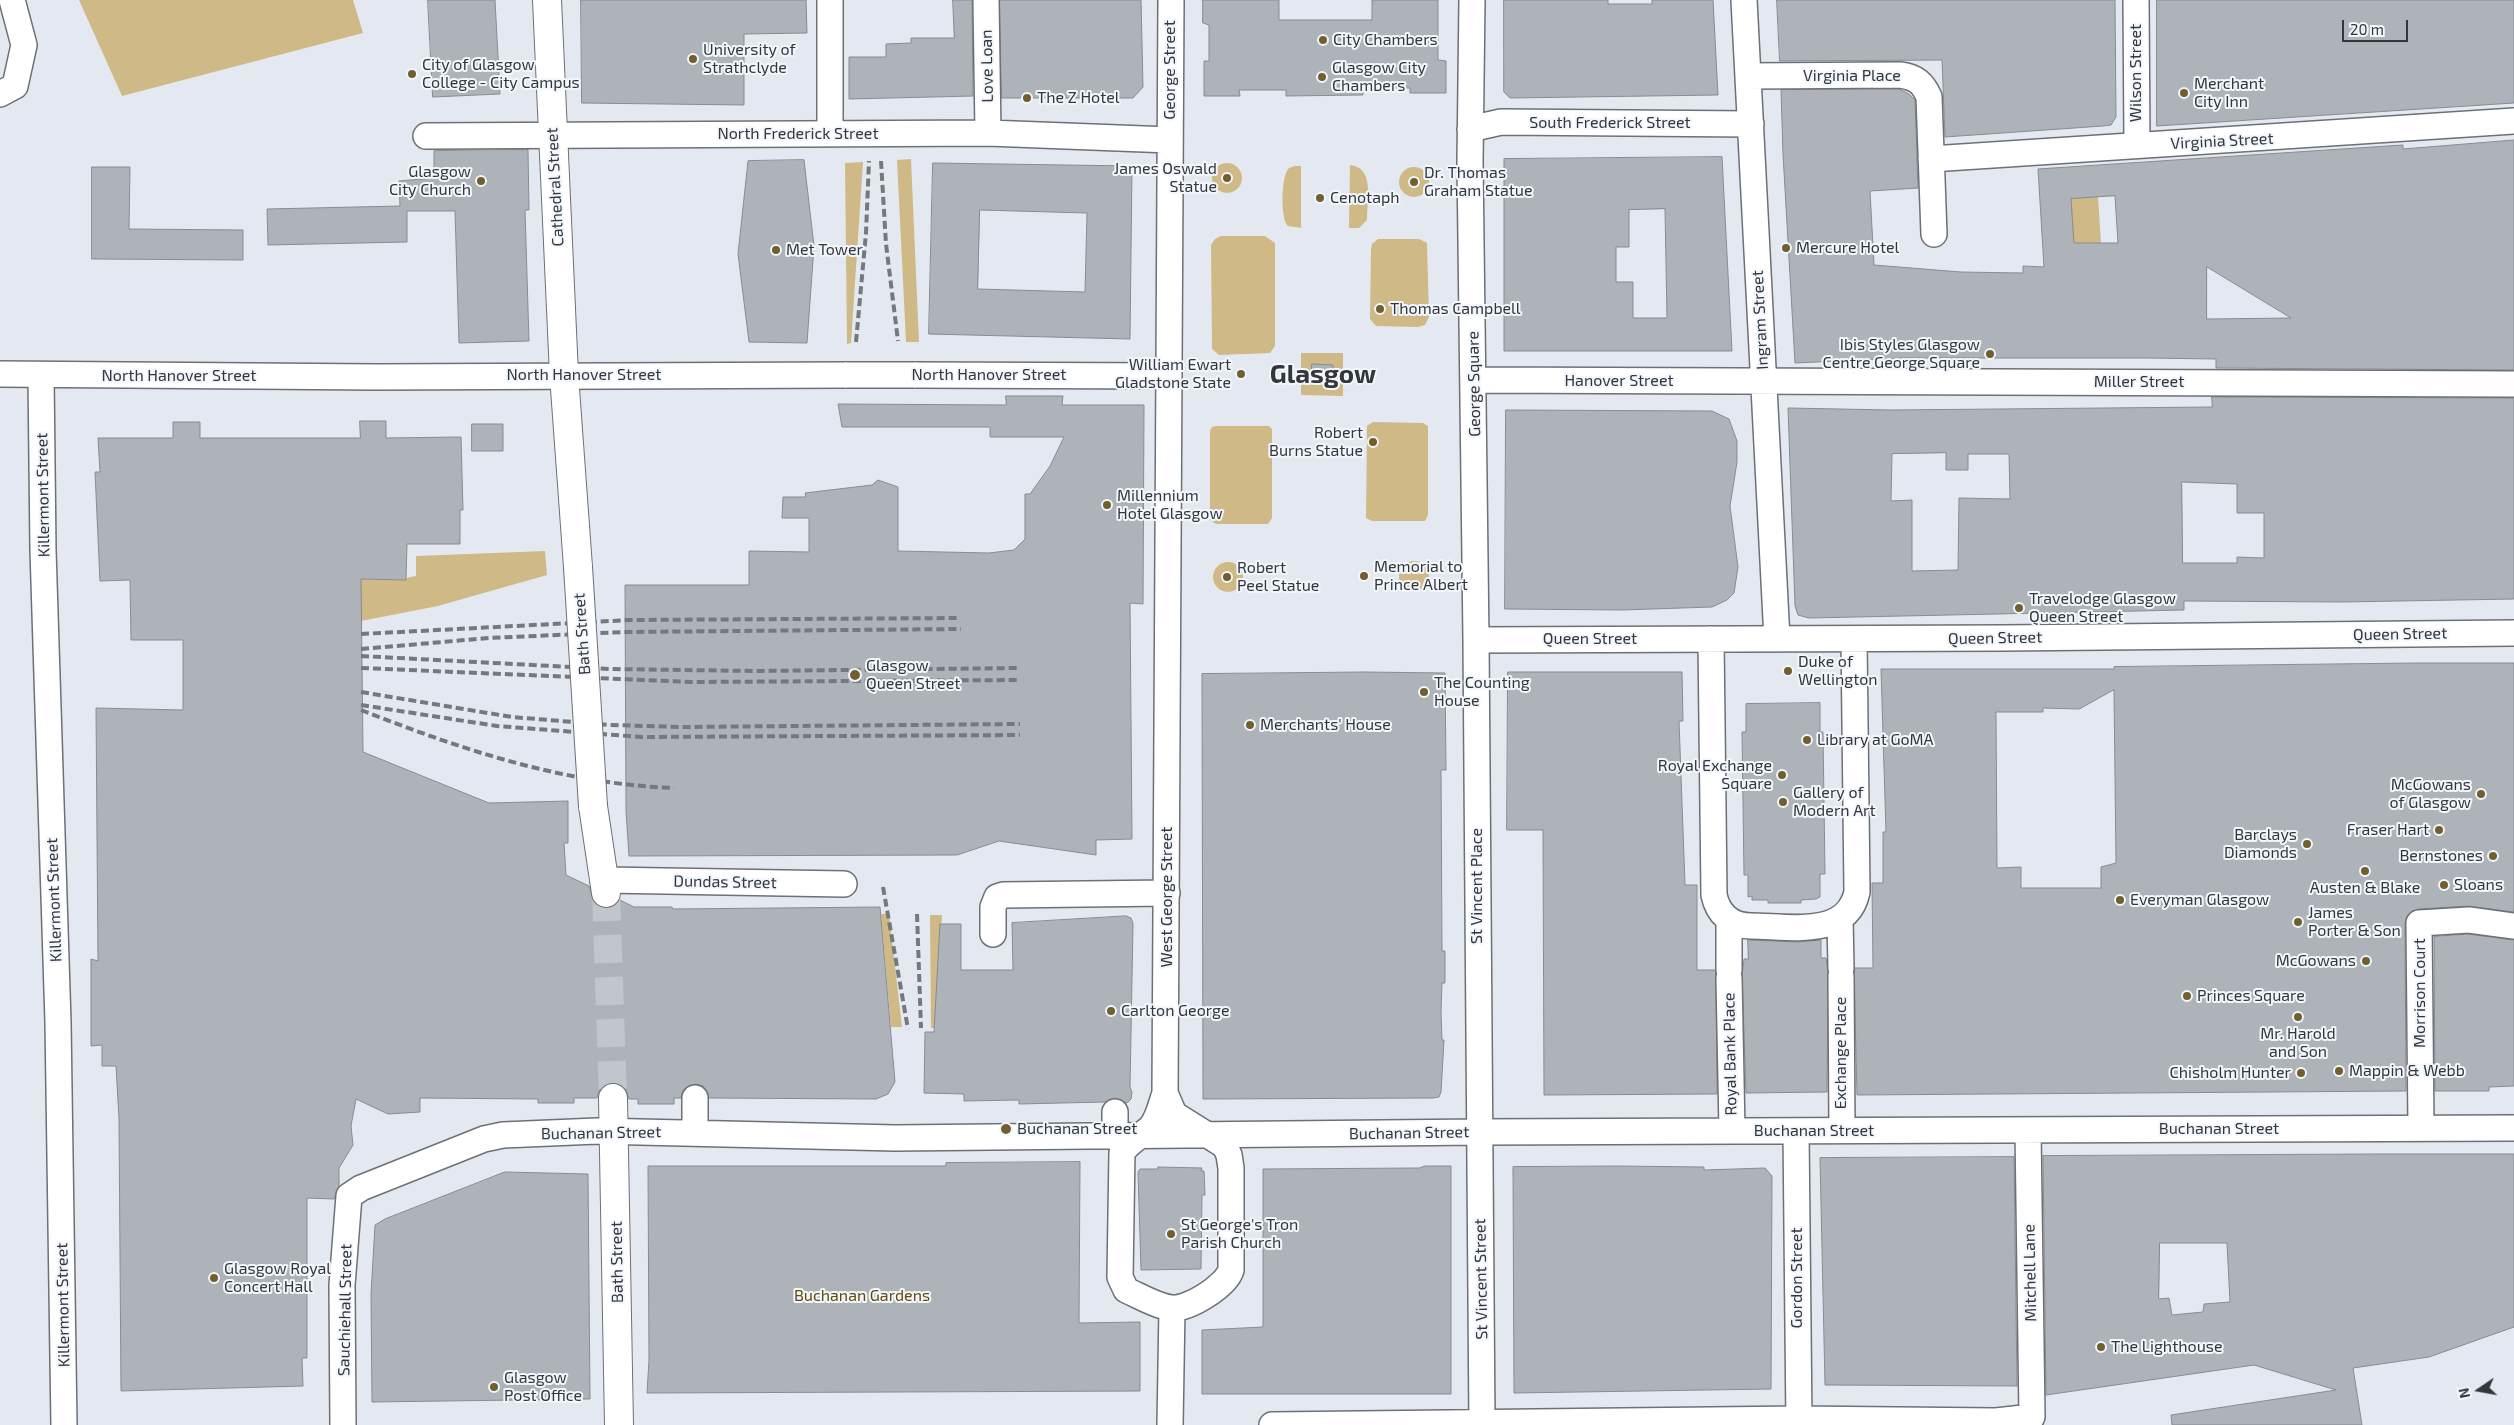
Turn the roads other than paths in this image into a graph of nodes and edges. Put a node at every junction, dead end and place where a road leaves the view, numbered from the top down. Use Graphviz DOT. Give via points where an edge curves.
graph roads {
  1 [pos="12,0"];
  2 [pos="548,0"];
  3 [pos="830,0"];
  4 [pos="986,0"];
  5 [pos="1171,0"];
  6 [pos="1472,0"];
  7 [pos="1744,0"];
  8 [pos="2136,0"];
  9 [pos="1748,76"];
  10 [pos="0,94"];
  11 [pos="2514,121"];
  12 [pos="1751,124"];
  13 [pos="1470,129"];
  14 [pos="988,133"];
  15 [pos="830,134"];
  16 [pos="552,135"];
  17 [pos="426,136"];
  18 [pos="1170,140"];
  19 [pos="2137,146"];
  20 [pos="1931,159"];
  21 [pos="1934,234"];
  22 [pos="0,374"];
  23 [pos="41,375"];
  24 [pos="564,375"];
  25 [pos="1169,376"];
  26 [pos="1474,380"];
  27 [pos="1763,382"];
  28 [pos="2514,384"];
  29 [pos="2514,633"];
  30 [pos="1711,639"];
  31 [pos="1777,639"];
  32 [pos="1854,639"];
  33 [pos="1476,640"];
  34 [pos="844,884"];
  35 [pos="606,886"];
  36 [pos="1167,893"];
  37 [pos="1840,919"];
  38 [pos="1729,920"];
  39 [pos="2514,926"];
  40 [pos="993,934"];
  41 [pos="1166,1093"];
  42 [pos="613,1098"];
  43 [pos="695,1098"];
  44 [pos="1115,1112"];
  45 [pos="2421,1128"];
  46 [pos="2514,1128"];
  47 [pos="1842,1130"];
  48 [pos="2028,1130"];
  49 [pos="613,1131"];
  50 [pos="1732,1131"];
  51 [pos="1796,1131"];
  52 [pos="695,1132"];
  53 [pos="1480,1132"];
  54 [pos="1207,1135"];
  55 [pos="1125,1137"];
  56 [pos="349,1196"];
  57 [pos="1172,1308"];
  58 [pos="1798,1422"];
  59 [pos="1643,1423"];
  60 [pos="1482,1424"];
  61 [pos="64,1425"];
  62 [pos="343,1425"];
  63 [pos="619,1425"];
  64 [pos="1170,1425"];
  65 [pos="1272,1425"];
  1 -- 10 [label="street" via="24,45 15,86"];
  2 -- 16 [label="street, Cathedral Street"];
  3 -- 15 [label="street"];
  4 -- 14 [label="street, Love Loan"];
  5 -- 18 [label="street, George Street"];
  6 -- 13 [label="street, George Square"];
  7 -- 9 [label="street, Ingram Street"];
  8 -- 19 [label="street, Wilson Street"];
  9 -- 12 [label="street, Ingram Street"];
  9 -- 20 [label="street, Virginia Place" via="1912,76 1925,87 1928,97"];
  11 -- 19 [label="street, Virginia Street"];
  12 -- 13 [label="street, South Frederick Street" via="1501,122"];
  12 -- 27 [label="street, Ingram Street"];
  13 -- 26 [label="street, George Square"];
  14 -- 15 [label="street, North Frederick Street"];
  14 -- 18 [label="street, North Frederick Street"];
  15 -- 16 [label="street, North Frederick Street"];
  16 -- 17 [label="street, North Frederick Street"];
  16 -- 24 [label="street, Cathedral Street"];
  18 -- 25 [label="street"];
  19 -- 20 [label="street, Virginia Street"];
  20 -- 21 [label="street, Virginia Place"];
  22 -- 23 [label="street, North Hanover Street"];
  23 -- 24 [label="street, North Hanover Street"];
  23 -- 61 [label="street, Killermont Street" via="43,550 58,1022"];
  24 -- 25 [label="street, North Hanover Street, bridge"];
  24 -- 35 [label="street, Bath Street, bridge" via="593,806"];
  25 -- 36 [label="street, West George Street"];
  26 -- 27 [label="street, Hanover Street"];
  26 -- 33 [label="street, George Square"];
  27 -- 28 [label="street, Miller Street"];
  27 -- 31 [label="street, Ingram Street"];
  29 -- 32 [label="street, Queen Street"];
  30 -- 31 [label="street, Queen Street"];
  30 -- 33 [label="street, Queen Street"];
  30 -- 38 [label="street" via="1714,895 1718,907"];
  31 -- 32 [label="street, Queen Street"];
  32 -- 37 [label="street" via="1857,892 1852,909"];
  33 -- 53 [label="street, St Vincent Place"];
  34 -- 35 [label="street, Dundas Street"];
  36 -- 40 [label="street" via="1003,895 997,897 993,907"];
  36 -- 41 [label="street, West George Street"];
  37 -- 38 [label="street" via="1815,926 1742,926"];
  37 -- 47 [label="street, Exchange Place"];
  38 -- 50 [label="street, Royal Bank Place"];
  39 -- 45 [label="street, Morrison Court" via="2469,920 2419,923"];
  41 -- 54 [label="street, West George Street" via="1174,1114"];
  41 -- 55 [label="street" via="1150,1128"];
  42 -- 49 [label="street, Bath Street"];
  43 -- 52 [label="street"];
  44 -- 55 [label="street"];
  45 -- 46 [label="street, Buchanan Street"];
  45 -- 48 [label="street, Buchanan Street"];
  47 -- 48 [label="street, Buchanan Street"];
  47 -- 51 [label="street, Buchanan Street"];
  48 -- 58 [label="street, Mitchell Lane" via="2032,1417 1996,1421"];
  49 -- 52 [label="street, Buchanan Street"];
  49 -- 56 [label="street, Buchanan Street" via="503,1135 484,1139 361,1188"];
  49 -- 63 [label="street, Bath Street"];
  50 -- 51 [label="street, Buchanan Street"];
  50 -- 53 [label="street, Buchanan Street"];
  51 -- 58 [label="street, Gordon Street"];
  52 -- 55 [label="street, Buchanan Street" via="897,1142"];
  53 -- 54 [label="street, Buchanan Street"];
  53 -- 60 [label="street, St Vincent Street"];
  54 -- 55 [label="street, Buchanan Street"];
  54 -- 57 [label="street, West George Street" via="1225,1146 1229,1155 1231,1270 1229,1278 1209,1293"];
  55 -- 57 [label="street" via="1129,1142 1122,1152 1120,1168 1122,1284 1126,1290"];
  56 -- 62 [label="street, Sauchiehall Street" via="342,1285"];
  57 -- 64 [label="street"];
  58 -- 59 [label="street"];
  59 -- 60 [label="street"];
  60 -- 65 [label="street"];
}
